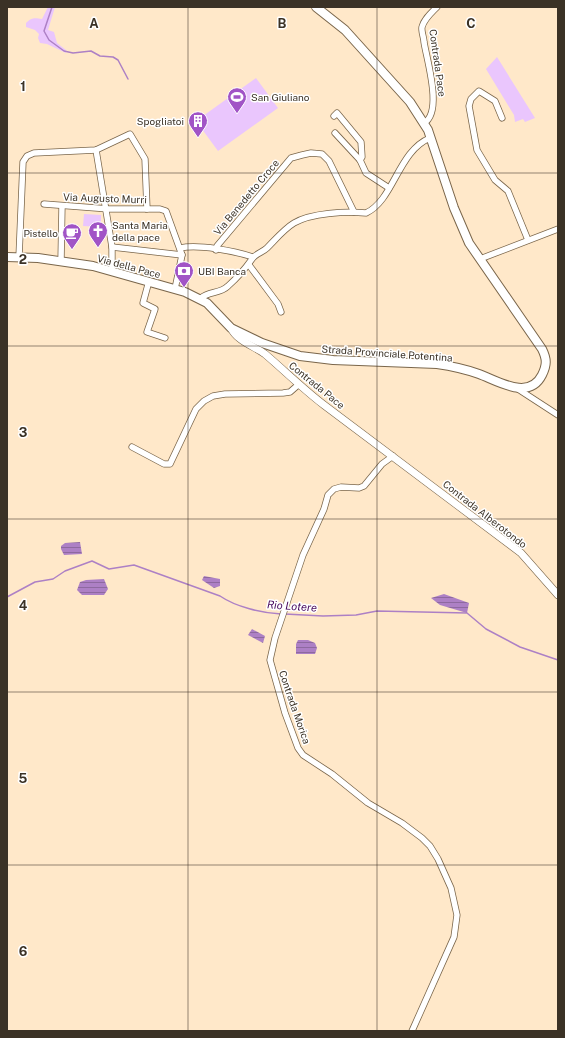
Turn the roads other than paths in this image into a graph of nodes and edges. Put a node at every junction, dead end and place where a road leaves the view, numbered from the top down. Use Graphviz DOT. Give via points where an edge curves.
graph roads {
  1 [pos="316,7"];
  2 [pos="437,7"];
  3 [pos="334,116"];
  4 [pos="502,118"];
  5 [pos="424,123"];
  6 [pos="335,133"];
  7 [pos="430,138"];
  8 [pos="96,150"];
  9 [pos="360,160"];
  10 [pos="389,188"];
  11 [pos="44,204"];
  12 [pos="62,206"];
  13 [pos="106,208"];
  14 [pos="147,209"];
  15 [pos="354,212"];
  16 [pos="558,229"];
  17 [pos="528,240"];
  18 [pos="112,247"];
  19 [pos="180,248"];
  20 [pos="216,250"];
  21 [pos="182,255"];
  22 [pos="7,257"];
  23 [pos="19,257"];
  24 [pos="253,257"];
  25 [pos="480,259"];
  26 [pos="61,261"];
  27 [pos="249,265"];
  28 [pos="112,270"];
  29 [pos="149,281"];
  30 [pos="175,289"];
  31 [pos="201,298"];
  32 [pos="281,312"];
  33 [pos="231,328"];
  34 [pos="165,338"];
  35 [pos="298,385"];
  36 [pos="518,389"];
  37 [pos="558,415"];
  38 [pos="132,447"];
  39 [pos="393,456"];
  40 [pos="558,595"];
  41 [pos="412,1031"];
  1 -- 5 [label="main road" via="345,30 410,102"];
  2 -- 5 [label="street, Contrada Pace" via="428,15 422,28 433,95 431,115"];
  3 -- 9 [label="street" via="337,113 361,142"];
  4 -- 17 [label="street" via="495,101 479,92 472,99 469,106 477,150 495,180 508,192"];
  5 -- 7 [label="main road"];
  6 -- 9 [label="street"];
  7 -- 10 [label="street" via="406,158"];
  7 -- 25 [label="main road" via="462,230"];
  8 -- 13 [label="street"];
  8 -- 14 [label="street" via="128,134 132,135 145,159"];
  8 -- 23 [label="street" via="41,151 22,162"];
  9 -- 10 [label="street" via="366,173"];
  10 -- 15 [label="street" via="371,211"];
  11 -- 12 [label="street, Via Augusto Murri"];
  12 -- 13 [label="street, Via Augusto Murri"];
  12 -- 26 [label="street"];
  13 -- 14 [label="street, Via Augusto Murri"];
  13 -- 18 [label="street"];
  14 -- 19 [label="street, Via Augusto Murri" via="166,211"];
  15 -- 20 [label="street, Via Benedetto Croce" via="329,161 322,154 311,153 291,158"];
  15 -- 24 [label="street" via="300,220 263,252"];
  16 -- 17 [label="street"];
  17 -- 25 [label="street"];
  18 -- 21 [label="street"];
  18 -- 28 [label="street"];
  19 -- 20 [label="street"];
  19 -- 21 [label="street"];
  20 -- 24 [label="street"];
  21 -- 30 [label="street"];
  22 -- 23 [label="main road, Via della Pace"];
  23 -- 26 [label="main road, Via della Pace"];
  24 -- 27 [label="street"];
  25 -- 36 [label="main road" via="546,358 546,367 540,380 529,387"];
  26 -- 28 [label="main road, Via della Pace"];
  27 -- 31 [label="street" via="225,289 205,294"];
  27 -- 32 [label="street" via="278,304"];
  28 -- 29 [label="main road, Via della Pace"];
  29 -- 30 [label="main road, Via della Pace"];
  29 -- 34 [label="street" via="143,303 155,309 148,332"];
  30 -- 31 [label="main road, Via della Pace"];
  31 -- 33 [label="main road, Via della Pace"];
  33 -- 35 [label="street, Contrada Pace" via="233,333 265,355"];
  33 -- 36 [label="main road, Strada Provinciale Potentina" via="262,343 300,356 454,366"];
  35 -- 38 [label="street" via="290,392 225,394 204,401 196,409 170,464 164,464"];
  35 -- 39 [label="street, Contrada Pace"];
  36 -- 37 [label="street"];
  39 -- 40 [label="street, Contrada Alberotondo" via="521,553"];
  39 -- 41 [label="street, Contrada Morica" via="382,464 364,486 341,487 328,495 303,555 270,660 298,748 303,755 368,803 422,838 438,859 451,888 457,914 454,937"];
}
